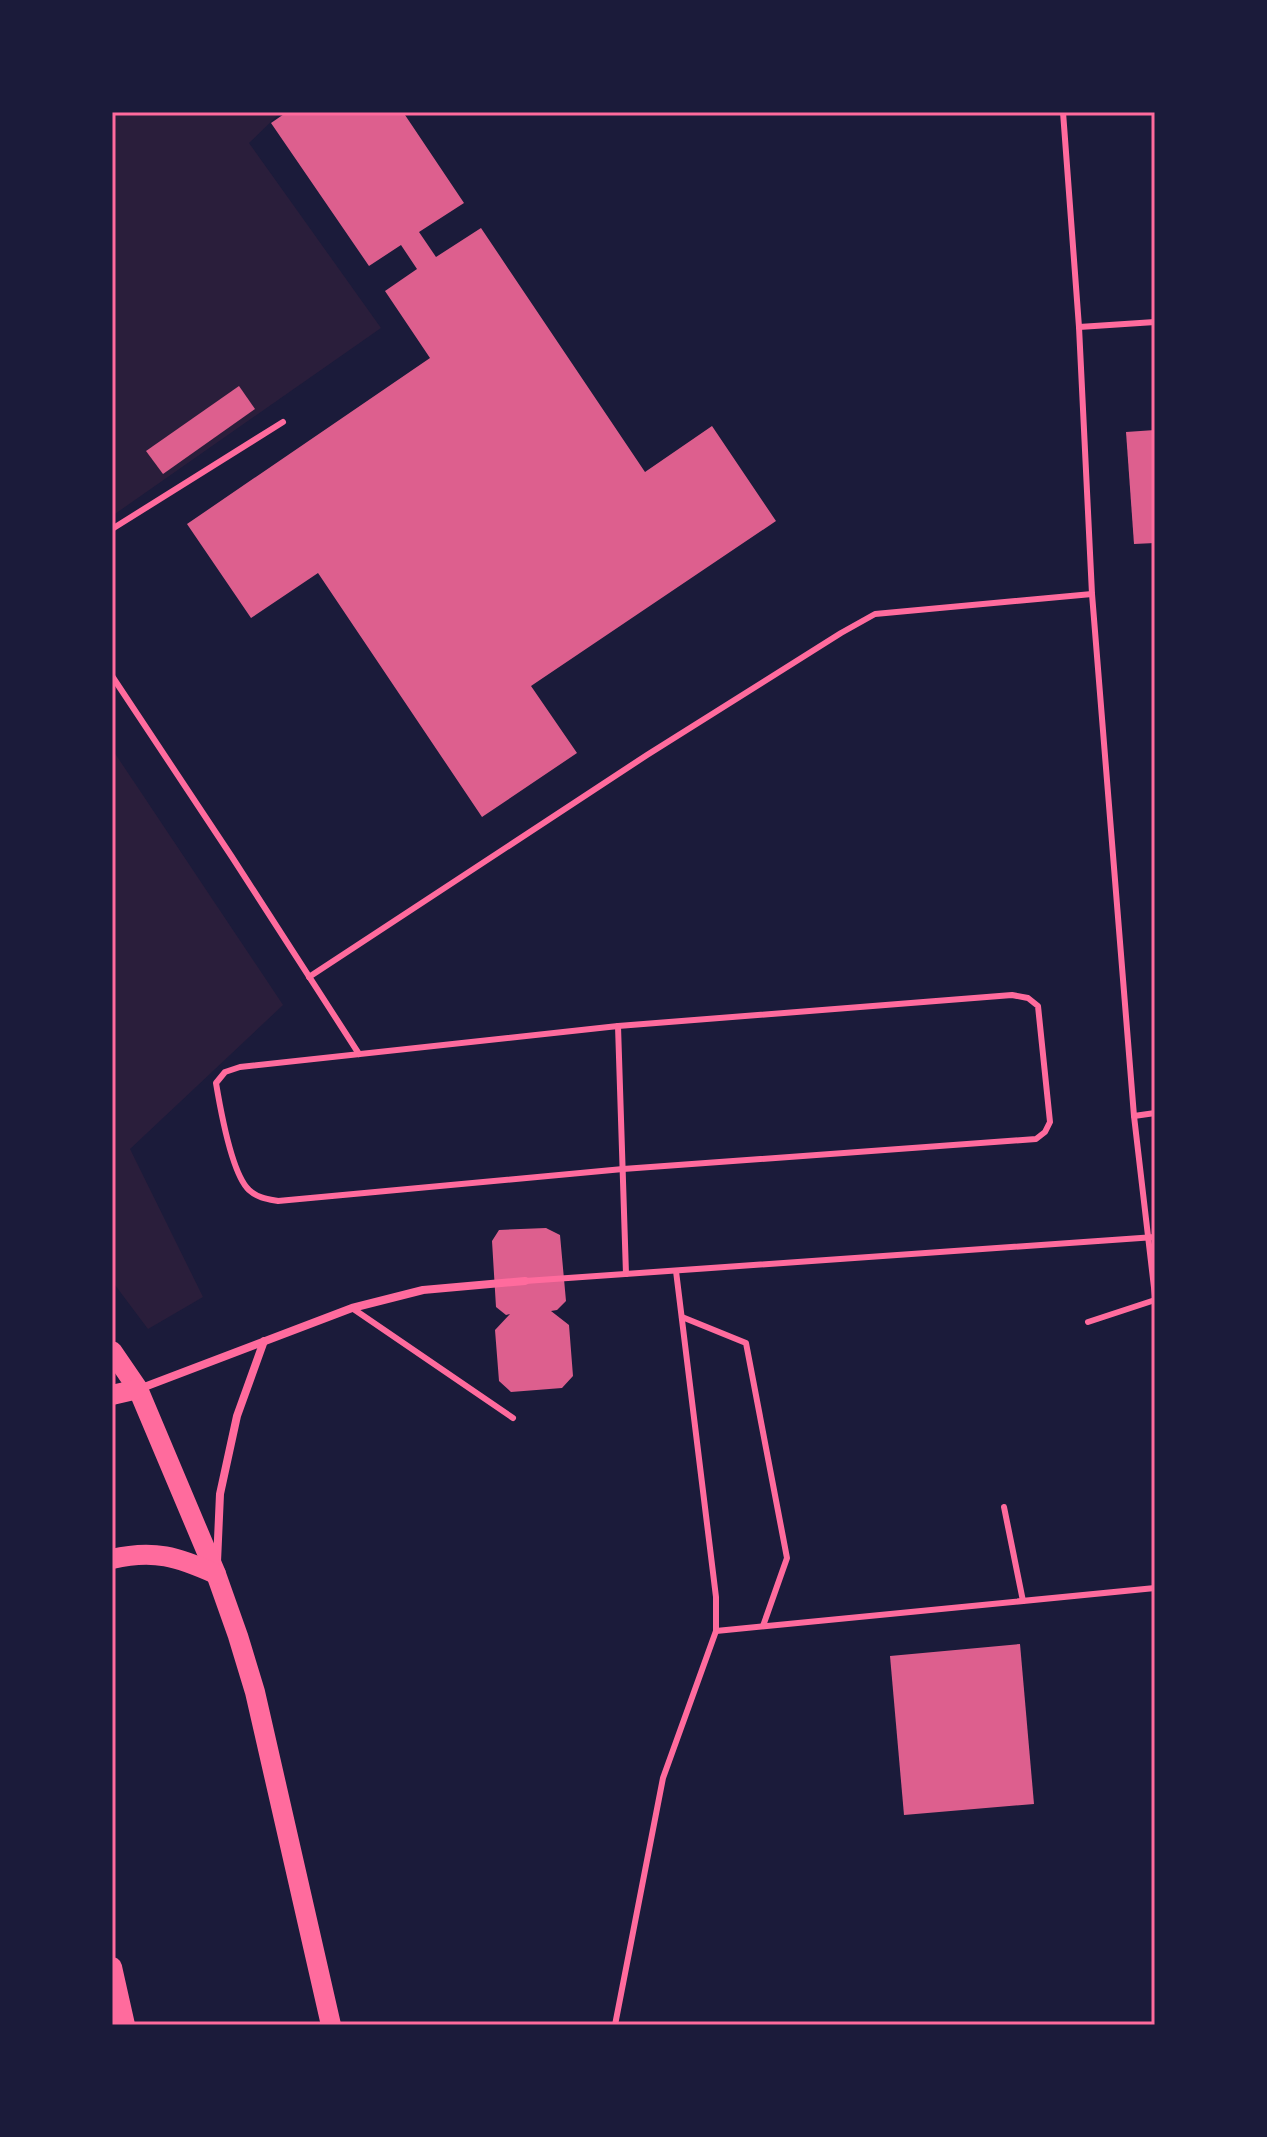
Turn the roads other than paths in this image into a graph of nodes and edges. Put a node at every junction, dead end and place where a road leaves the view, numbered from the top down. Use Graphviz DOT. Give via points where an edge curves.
graph roads {
  1 [pos="1063,112"];
  2 [pos="1155,322"];
  3 [pos="1079,327"];
  4 [pos="283,422"];
  5 [pos="112,529"];
  6 [pos="1092,594"];
  7 [pos="112,676"];
  8 [pos="309,977"];
  9 [pos="618,1026"];
  10 [pos="359,1054"];
  11 [pos="1155,1113"];
  12 [pos="1134,1116"];
  13 [pos="623,1169"];
  14 [pos="1152,1238"];
  15 [pos="676,1271"];
  16 [pos="626,1274"];
  17 [pos="525,1281"];
  18 [pos="1155,1298"];
  19 [pos="352,1308"];
  20 [pos="682,1317"];
  21 [pos="1088,1322"];
  22 [pos="264,1341"];
  23 [pos="112,1351"];
  24 [pos="138,1389"];
  25 [pos="112,1395"];
  26 [pos="513,1418"];
  27 [pos="1004,1507"];
  28 [pos="112,1559"];
  29 [pos="216,1574"];
  30 [pos="1155,1588"];
  31 [pos="1023,1601"];
  32 [pos="763,1626"];
  33 [pos="716,1631"];
  34 [pos="112,1967"];
  35 [pos="120,2019"];
  36 [pos="331,2025"];
  37 [pos="615,2025"];
  1 -- 3 [label="lane"];
  2 -- 3 [label="lane"];
  3 -- 6 [label="lane"];
  4 -- 5 [label="lane"];
  6 -- 8 [label="lane" via="875,614 647,755"];
  6 -- 12 [label="lane"];
  7 -- 8 [label="lane"];
  8 -- 10 [label="lane"];
  9 -- 10 [label="lane"];
  9 -- 13 [label="lane"];
  9 -- 13 [label="lane" via="1012,995 1028,998 1038,1006 1050,1122 1036,1139"];
  10 -- 13 [label="lane" via="225,1072 216,1083 224,1131 246,1188 278,1201"];
  11 -- 12 [label="lane"];
  12 -- 14 [label="lane"];
  13 -- 16 [label="lane"];
  14 -- 15 [label="lane"];
  14 -- 18 [label="lane"];
  15 -- 16 [label="lane"];
  15 -- 20 [label="lane"];
  16 -- 17 [label="lane"];
  17 -- 19 [label="street" via="423,1290"];
  18 -- 21 [label="lane"];
  19 -- 22 [label="street"];
  19 -- 26 [label="lane"];
  20 -- 32 [label="lane" via="746,1343 787,1558"];
  20 -- 33 [label="lane"];
  22 -- 24 [label="street"];
  22 -- 29 [label="street" via="237,1416 220,1494"];
  23 -- 24 [label="main road"];
  24 -- 25 [label="main road"];
  24 -- 29 [label="main road"];
  27 -- 31 [label="lane"];
  28 -- 29 [label="main road" via="137,1553 178,1557"];
  29 -- 36 [label="main road" via="255,1692"];
  30 -- 31 [label="lane"];
  31 -- 32 [label="lane"];
  32 -- 33 [label="lane"];
  33 -- 37 [label="lane" via="663,1778"];
  34 -- 35 [label="main road"];
}
